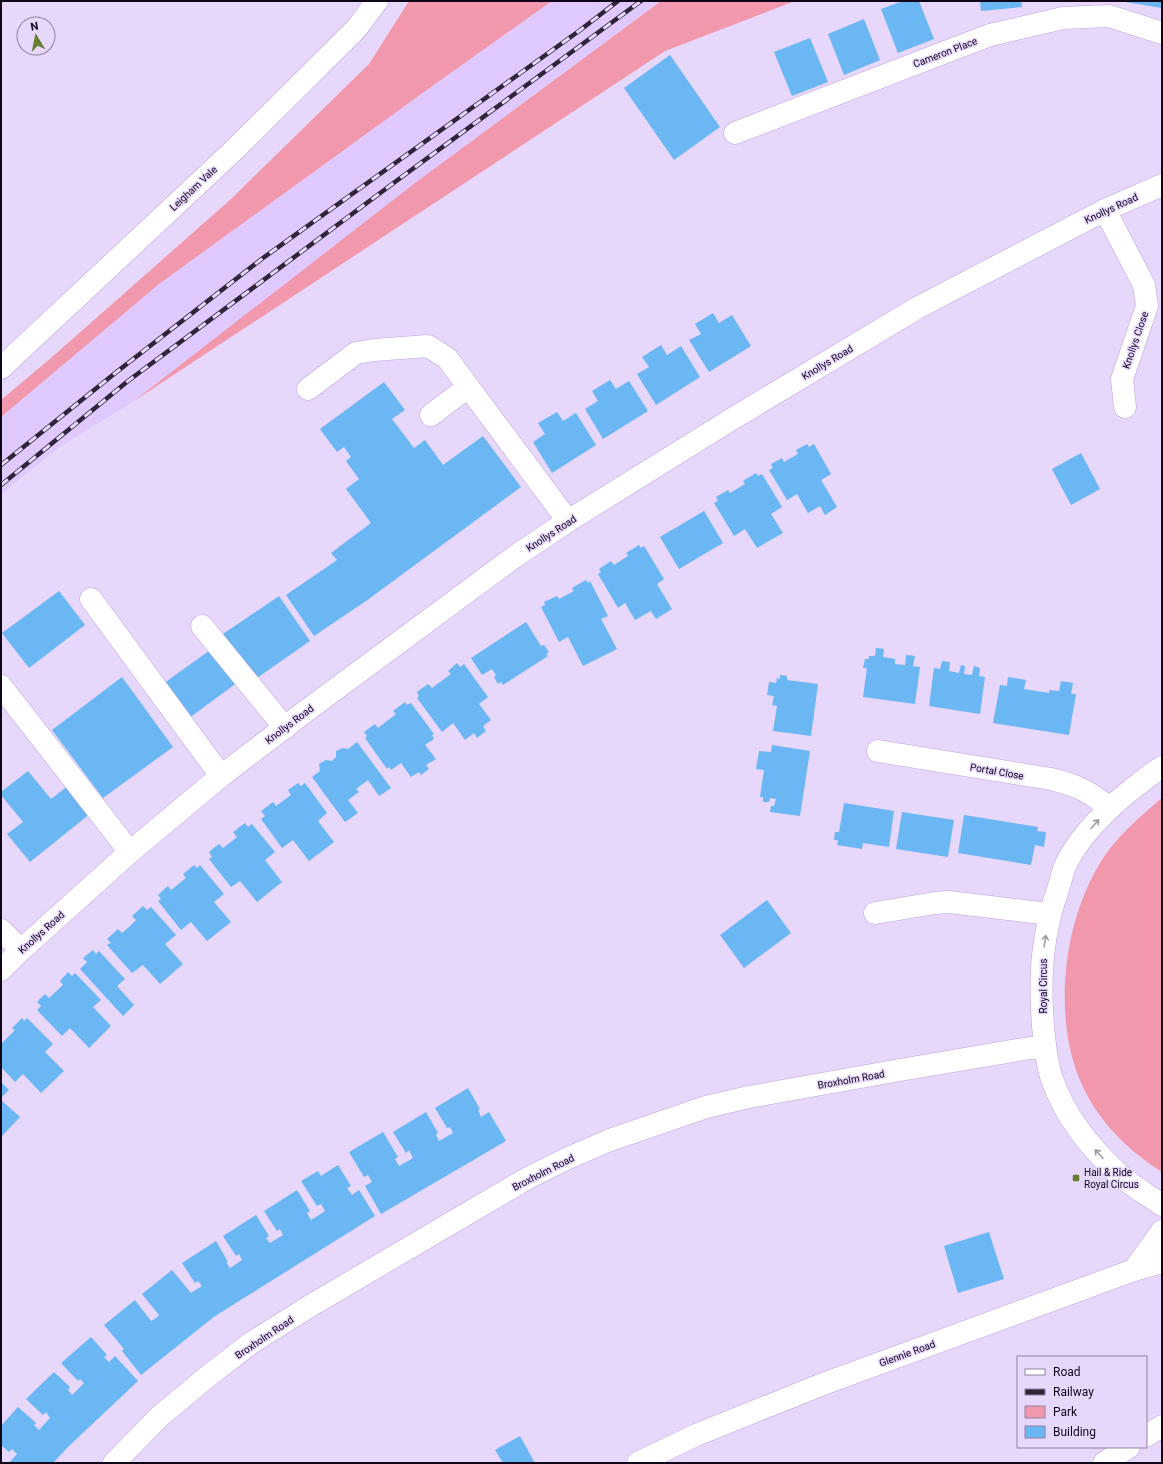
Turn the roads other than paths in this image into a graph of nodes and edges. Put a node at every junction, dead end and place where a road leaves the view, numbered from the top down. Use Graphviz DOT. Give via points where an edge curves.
graph roads {
  1 [pos="377,1"];
  2 [pos="1162,33"];
  3 [pos="736,132"];
  4 [pos="1162,185"];
  5 [pos="1105,210"];
  6 [pos="1,368"];
  7 [pos="468,387"];
  8 [pos="308,389"];
  9 [pos="1125,407"];
  10 [pos="431,415"];
  11 [pos="568,521"];
  12 [pos="91,599"];
  13 [pos="202,626"];
  14 [pos="1,686"];
  15 [pos="284,728"];
  16 [pos="878,751"];
  17 [pos="1162,767"];
  18 [pos="221,776"];
  19 [pos="1109,808"];
  20 [pos="130,852"];
  21 [pos="875,913"];
  22 [pos="1049,914"];
  23 [pos="1,930"];
  24 [pos="21,950"];
  25 [pos="1,970"];
  26 [pos="1045,1048"];
  27 [pos="1162,1205"];
  28 [pos="1162,1231"];
  29 [pos="1162,1262"];
  30 [pos="1134,1270"];
  31 [pos="1162,1426"];
  32 [pos="1147,1435"];
  33 [pos="1127,1448"];
  34 [pos="114,1463"];
  35 [pos="638,1463"];
  36 [pos="1104,1463"];
  1 -- 6 [label="street, Leigham Vale" via="356,29 233,151"];
  2 -- 3 [label="street, Cameron Place" via="1109,16 1063,18 997,33"];
  4 -- 5 [label="street, Knollys Road"];
  5 -- 9 [label="street, Knollys Close" via="1144,285 1147,306 1122,380"];
  5 -- 11 [label="street, Knollys Road" via="917,308"];
  7 -- 8 [label="street" via="447,358 428,346 356,353"];
  7 -- 10 [label="street"];
  7 -- 11 [label="street"];
  11 -- 15 [label="street, Knollys Road" via="514,557"];
  12 -- 18 [label="street"];
  13 -- 15 [label="street"];
  14 -- 20 [label="street"];
  15 -- 18 [label="street, Knollys Road"];
  16 -- 19 [label="street, Portal Close" via="1051,779 1075,785 1098,798"];
  17 -- 19 [label="street, Royal Circus"];
  18 -- 20 [label="street, Knollys Road"];
  22 -- 19 [label="street, Royal Circus, one-way" via="1068,861 1082,838"];
  20 -- 24 [label="street, Knollys Road"];
  21 -- 22 [label="street" via="949,902"];
  26 -- 22 [label="street, Royal Circus, one-way" via="1041,994 1042,957"];
  23 -- 24 [label="street"];
  24 -- 25 [label="street, Knollys Road"];
  27 -- 26 [label="street, Royal Circus, one-way" via="1123,1178 1080,1131 1052,1080"];
  26 -- 34 [label="street, Broxholm Road" via="1030,1048 749,1097 706,1107 655,1124 566,1159 481,1205 252,1343 160,1416"];
  28 -- 30 [label="street"];
  29 -- 30 [label="street, Glennie Road"];
  30 -- 35 [label="street, Glennie Road" via="823,1384 696,1435"];
  31 -- 32 [label="street"];
  33 -- 36 [label="street"];
}
